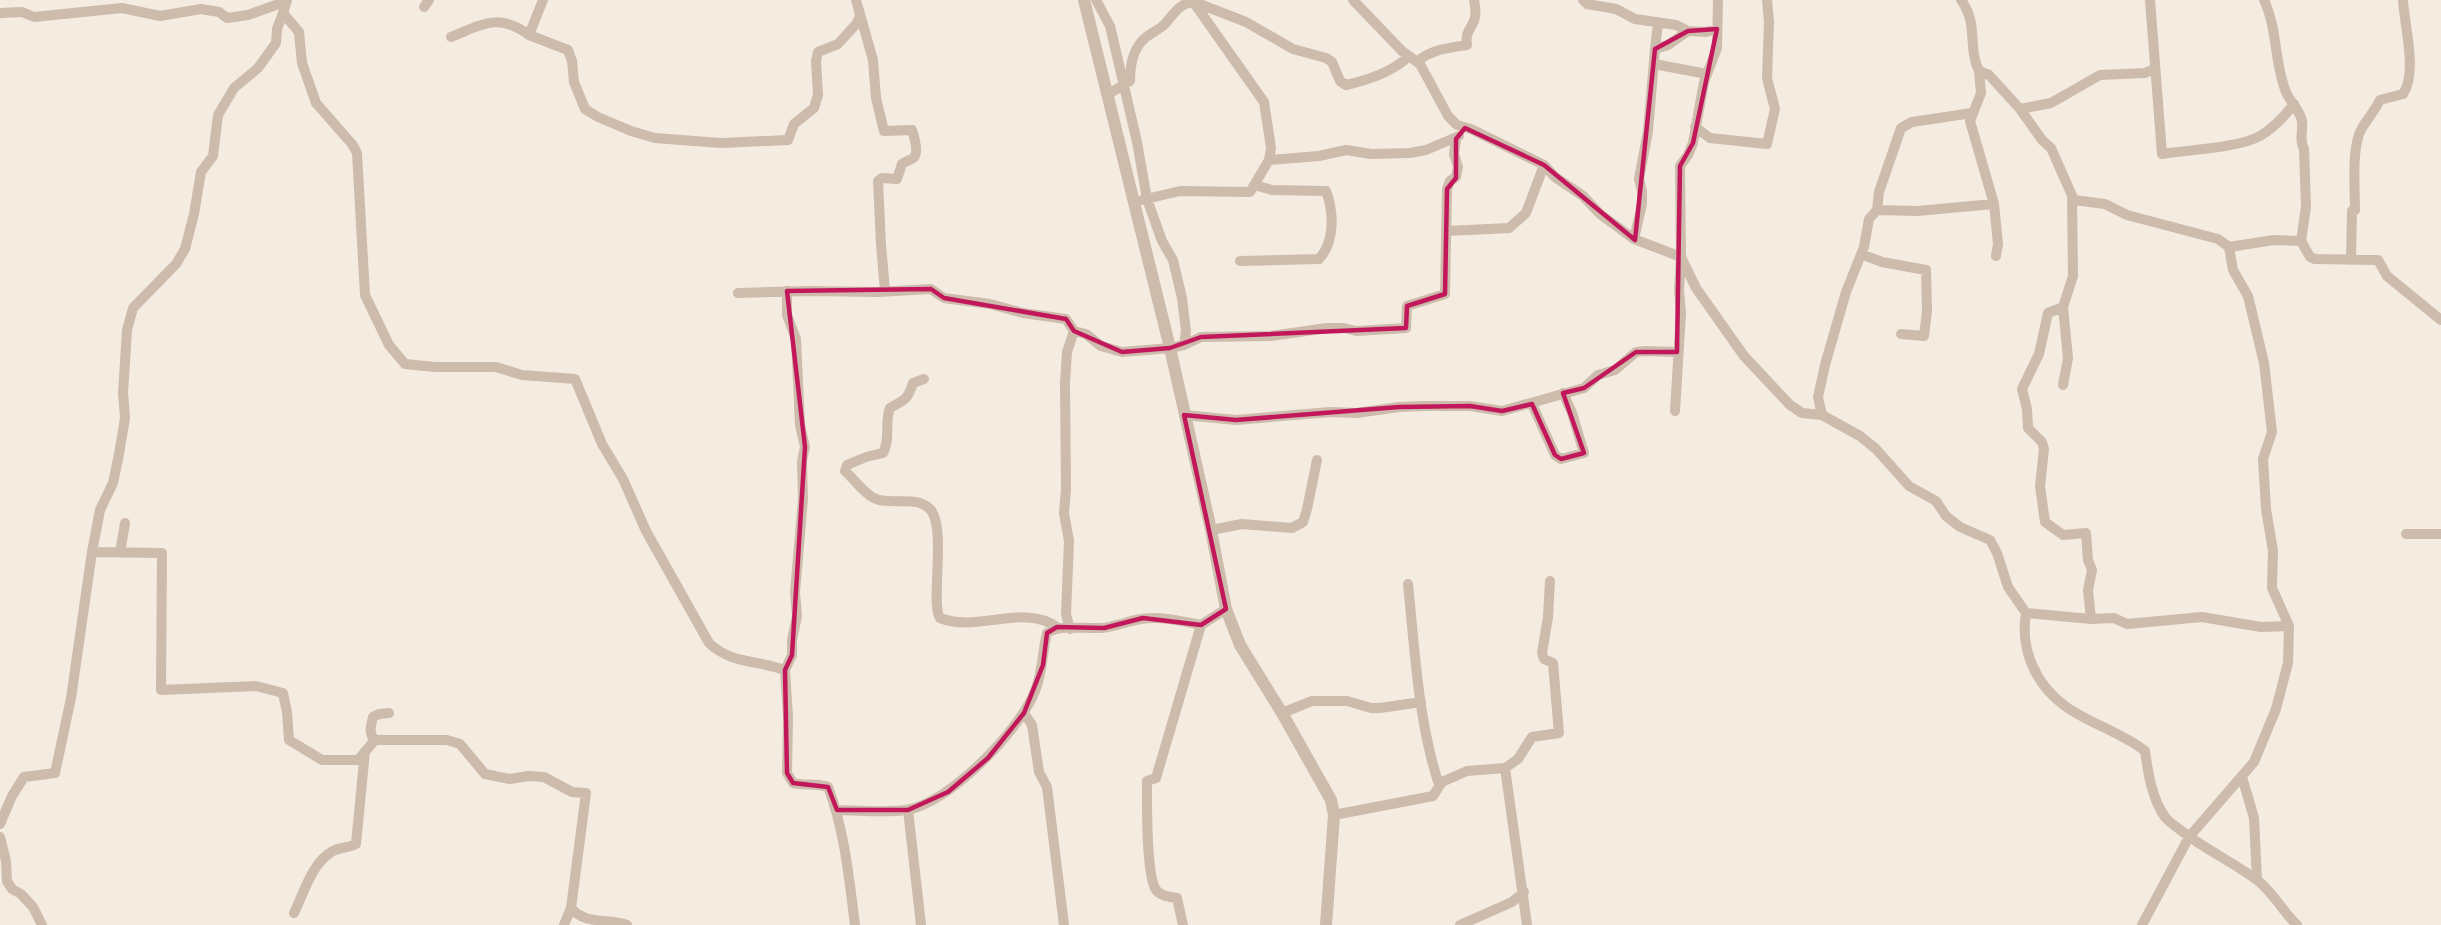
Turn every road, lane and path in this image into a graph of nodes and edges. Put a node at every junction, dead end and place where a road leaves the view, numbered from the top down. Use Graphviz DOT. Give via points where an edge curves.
graph roads {
  1 [pos="287,0"];
  2 [pos="543,0"];
  3 [pos="856,0"];
  4 [pos="1084,0"];
  5 [pos="1096,0"];
  6 [pos="1192,0"];
  7 [pos="1353,0"];
  8 [pos="1474,0"];
  9 [pos="1583,0"];
  10 [pos="1718,0"];
  11 [pos="1767,0"];
  12 [pos="1961,0"];
  13 [pos="2150,0"];
  14 [pos="2264,0"];
  15 [pos="2403,0"];
  16 [pos="0,13"];
  17 [pos="283,13"];
  18 [pos="860,16"];
  19 [pos="1658,23"];
  20 [pos="1717,29"];
  21 [pos="1688,31"];
  22 [pos="529,35"];
  23 [pos="451,37"];
  24 [pos="1655,50"];
  25 [pos="1413,59"];
  26 [pos="1654,64"];
  27 [pos="2154,69"];
  28 [pos="1979,71"];
  29 [pos="1707,74"];
  30 [pos="1124,86"];
  31 [pos="1107,95"];
  32 [pos="2294,104"];
  33 [pos="2020,109"];
  34 [pos="1972,113"];
  35 [pos="1465,128"];
  36 [pos="1695,128"];
  37 [pos="1456,139"];
  38 [pos="1269,160"];
  39 [pos="1544,165"];
  40 [pos="1254,185"];
  41 [pos="2072,196"];
  42 [pos="1147,198"];
  43 [pos="1133,202"];
  44 [pos="1994,204"];
  45 [pos="1877,210"];
  46 [pos="1447,231"];
  47 [pos="1634,239"];
  48 [pos="2301,241"];
  49 [pos="2229,247"];
  50 [pos="1861,254"];
  51 [pos="1996,256"];
  52 [pos="1682,257"];
  53 [pos="2351,260"];
  54 [pos="1240,261"];
  55 [pos="787,291"];
  56 [pos="885,291"];
  57 [pos="738,293"];
  58 [pos="2063,307"];
  59 [pos="2441,320"];
  60 [pos="1074,331"];
  61 [pos="1901,334"];
  62 [pos="1184,345"];
  63 [pos="1170,348"];
  64 [pos="1677,352"];
  65 [pos="924,379"];
  66 [pos="2063,385"];
  67 [pos="1563,393"];
  68 [pos="1532,404"];
  69 [pos="1675,411"];
  70 [pos="1184,415"];
  71 [pos="1822,415"];
  72 [pos="1317,460"];
  73 [pos="125,523"];
  74 [pos="1211,530"];
  75 [pos="2406,534"];
  76 [pos="2441,534"];
  77 [pos="92,552"];
  78 [pos="120,553"];
  79 [pos="1550,581"];
  80 [pos="1408,584"];
  81 [pos="1226,609"];
  82 [pos="2026,613"];
  83 [pos="2091,619"];
  84 [pos="1201,625"];
  85 [pos="2289,626"];
  86 [pos="1057,627"];
  87 [pos="1070,629"];
  88 [pos="785,670"];
  89 [pos="1421,702"];
  90 [pos="389,713"];
  91 [pos="1024,713"];
  92 [pos="1282,713"];
  93 [pos="375,740"];
  94 [pos="365,751"];
  95 [pos="1505,768"];
  96 [pos="2242,777"];
  97 [pos="1439,785"];
  98 [pos="837,810"];
  99 [pos="908,810"];
  100 [pos="1334,815"];
  101 [pos="0,824"];
  102 [pos="0,837"];
  103 [pos="2189,837"];
  104 [pos="2257,880"];
  105 [pos="1524,892"];
  106 [pos="571,908"];
  107 [pos="294,913"];
  108 [pos="42,925"];
  109 [pos="564,925"];
  110 [pos="627,925"];
  111 [pos="855,925"];
  112 [pos="921,925"];
  113 [pos="1064,925"];
  114 [pos="1182,925"];
  115 [pos="1326,925"];
  116 [pos="1460,925"];
  117 [pos="1527,925"];
  118 [pos="2142,925"];
  119 [pos="2297,925"];
  1 -- 16 [label="street" via="248,15 227,18 219,12 201,9 160,16 122,8 34,17 22,12"];
  1 -- 17 [label="street"];
  2 -- 22 [label="street"];
  3 -- 18 [label="street"];
  4 -- 31 [label="street"];
  5 -- 30 [label="street" via="1110,26"];
  6 -- 25 [label="street" via="1246,22 1293,49 1326,58 1346,85 1368,80"];
  6 -- 30 [label="street" via="1175,9 1137,47 1130,62 1130,81"];
  6 -- 38 [label="street" via="1264,102 1271,148"];
  7 -- 25 [label="street" via="1368,19"];
  8 -- 25 [label="street" via="1476,11 1467,32 1467,45"];
  9 -- 19 [label="street"];
  10 -- 20 [label="street"];
  11 -- 36 [label="street" via="1767,78 1775,109 1767,144 1710,138"];
  12 -- 28 [label="street" via="1971,16 1973,54"];
  13 -- 27 [label="street"];
  14 -- 32 [label="street" via="2286,92"];
  15 -- 53 [label="street" via="2410,37 2409,84 2403,94 2379,100 2374,114 2361,129"];
  17 -- 77 [label="street" via="276,43 265,60 234,88 218,115 213,156 201,172 185,249 176,264 134,308 127,330 125,418 119,454 113,483 100,510"];
  17 -- 88 [label="street" via="299,32 302,63 316,103 357,153 364,295 389,345 405,364 496,367 522,375 574,379 646,531 709,643 721,654"];
  18 -- 22 [label="street" via="838,44 818,52 818,95 814,108 794,124 788,140 721,143 655,138 631,131 585,109 574,82 568,50"];
  18 -- 56 [label="street" via="873,60 884,131 912,130 916,155 902,164 897,179 878,181"];
  19 -- 21 [label="street"];
  19 -- 24 [label="street"];
  20 -- 21 [label="street"];
  20 -- 29 [label="street" via="1717,48"];
  21 -- 24 [label="street"];
  22 -- 23 [label="street" via="504,22 491,21"];
  24 -- 26 [label="street"];
  25 -- 35 [label="street" via="1425,71 1448,116"];
  26 -- 29 [label="street"];
  26 -- 47 [label="street" via="1639,179 1642,204"];
  27 -- 32 [label="street" via="2162,154 2259,137 2286,116"];
  27 -- 33 [label="street" via="2100,75 2051,103"];
  28 -- 33 [label="street" via="1989,75"];
  28 -- 34 [label="street" via="1981,93"];
  29 -- 36 [label="street"];
  30 -- 31 [label="street"];
  30 -- 42 [label="street"];
  31 -- 43 [label="street"];
  32 -- 48 [label="street" via="2302,121 2304,149 2306,207"];
  33 -- 41 [label="street" via="2051,148"];
  34 -- 44 [label="street" via="1976,148"];
  34 -- 45 [label="street" via="1901,128 1881,184"];
  35 -- 37 [label="street"];
  35 -- 39 [label="street"];
  36 -- 52 [label="street" via="1688,155 1680,166"];
  37 -- 38 [label="street" via="1410,153 1346,150"];
  37 -- 46 [label="street" via="1454,154 1458,167 1447,189"];
  38 -- 40 [label="street"];
  39 -- 46 [label="street" via="1526,213 1509,228"];
  39 -- 47 [label="street"];
  40 -- 42 [label="street" via="1250,192 1180,191"];
  40 -- 54 [label="street" via="1272,190 1326,191 1333,211 1328,250 1319,260"];
  41 -- 49 [label="street" via="2074,200 2105,204 2127,215 2218,238"];
  41 -- 58 [label="street" via="2073,276"];
  42 -- 43 [label="street"];
  42 -- 62 [label="street" via="1175,270 1186,331"];
  43 -- 63 [label="street"];
  44 -- 45 [label="street" via="1917,211"];
  44 -- 51 [label="street"];
  45 -- 50 [label="street" via="1869,219"];
  46 -- 62 [label="street" via="1445,294 1407,306 1406,328 1327,328 1271,336 1201,337"];
  47 -- 52 [label="street"];
  48 -- 49 [label="street" via="2274,240"];
  48 -- 53 [label="street" via="2310,257"];
  49 -- 85 [label="street" via="2233,270 2248,296 2264,363 2272,432 2263,459 2273,550 2272,588"];
  50 -- 61 [label="street" via="1926,270 1924,336"];
  50 -- 71 [label="street" via="1825,365 1818,397"];
  52 -- 64 [label="street"];
  52 -- 71 [label="street" via="1695,288 1744,356 1790,405 1802,412"];
  53 -- 59 [label="street" via="2378,260 2387,276"];
  55 -- 56 [label="street"];
  55 -- 57 [label="street"];
  55 -- 88 [label="street" via="787,315 796,339 800,425 805,447 796,616 792,655"];
  56 -- 60 [label="street" via="931,290 944,298 1066,319"];
  58 -- 66 [label="street" via="2068,358"];
  58 -- 83 [label="street" via="2048,313 2039,354 2022,389 2028,428 2044,449 2040,486 2044,522 2063,535 2086,533 2092,570 2088,590"];
  60 -- 63 [label="street" via="1122,352"];
  60 -- 87 [label="street" via="1067,352 1065,383 1064,513 1069,542 1066,606"];
  62 -- 63 [label="street"];
  63 -- 70 [label="street"];
  64 -- 67 [label="street" via="1636,352 1584,388"];
  64 -- 69 [label="street"];
  65 -- 86 [label="street" via="913,383 908,398 890,408 888,441 883,453 848,465 845,471 873,498 922,504 931,510 937,533 940,618 971,622 1027,618 1048,620"];
  67 -- 68 [label="street"];
  67 -- 68 [label="street" via="1584,453 1561,459 1555,455"];
  68 -- 70 [label="street" via="1502,411 1470,406 1399,407 1236,420"];
  70 -- 74 [label="street"];
  71 -- 82 [label="street" via="1860,436 1909,486 1936,501 1960,527 1990,540 2008,587"];
  72 -- 74 [label="street" via="1302,522 1292,528 1242,524"];
  73 -- 78 [label="street"];
  74 -- 81 [label="street"];
  75 -- 76 [label="street"];
  77 -- 78 [label="street"];
  77 -- 101 [label="street" via="71,698 55,773 24,777"];
  78 -- 94 [label="street" via="162,553 161,690 256,686 283,693 289,740 322,760 358,760"];
  79 -- 95 [label="street" via="1542,653 1553,663 1559,733 1532,737 1518,759"];
  80 -- 89 [label="street"];
  81 -- 84 [label="street"];
  81 -- 92 [label="street" via="1240,645"];
  82 -- 83 [label="street"];
  82 -- 103 [label="street" via="2023,630 2027,653 2043,685 2065,706 2145,751 2147,769 2166,819"];
  83 -- 85 [label="street" via="2114,618 2127,624 2202,617 2261,627"];
  84 -- 87 [label="street" via="1143,618 1104,628"];
  84 -- 114 [label="street" via="1156,778 1147,781 1152,882 1157,892 1177,898"];
  85 -- 96 [label="street" via="2288,663 2276,709 2254,762"];
  86 -- 87 [label="street"];
  86 -- 91 [label="street" via="1047,633 1043,665"];
  88 -- 98 [label="street" via="787,773 793,783 828,787"];
  89 -- 92 [label="street" via="1371,708 1347,701 1312,701"];
  89 -- 97 [label="street"];
  90 -- 93 [label="street" via="373,717 370,729"];
  91 -- 99 [label="street" via="988,758 948,792"];
  91 -- 113 [label="street" via="1032,725 1039,772 1047,787"];
  92 -- 100 [label="street" via="1331,800"];
  93 -- 94 [label="street"];
  93 -- 106 [label="street" via="447,740 460,744 485,774 510,779 544,777 572,792 586,793"];
  94 -- 107 [label="street" via="356,844 325,856"];
  95 -- 97 [label="street" via="1467,771"];
  95 -- 105 [label="street"];
  96 -- 103 [label="street"];
  96 -- 104 [label="street" via="2253,818"];
  97 -- 100 [label="street" via="1432,796"];
  98 -- 99 [label="street"];
  98 -- 111 [label="street"];
  99 -- 112 [label="street"];
  100 -- 115 [label="street"];
  102 -- 108 [label="street" via="6,881 33,907"];
  103 -- 104 [label="street"];
  103 -- 118 [label="street"];
  104 -- 119 [label="street"];
  105 -- 116 [label="street" via="1512,902"];
  105 -- 117 [label="street"];
  106 -- 109 [label="street"];
  106 -- 110 [label="street" via="586,921"];
}
